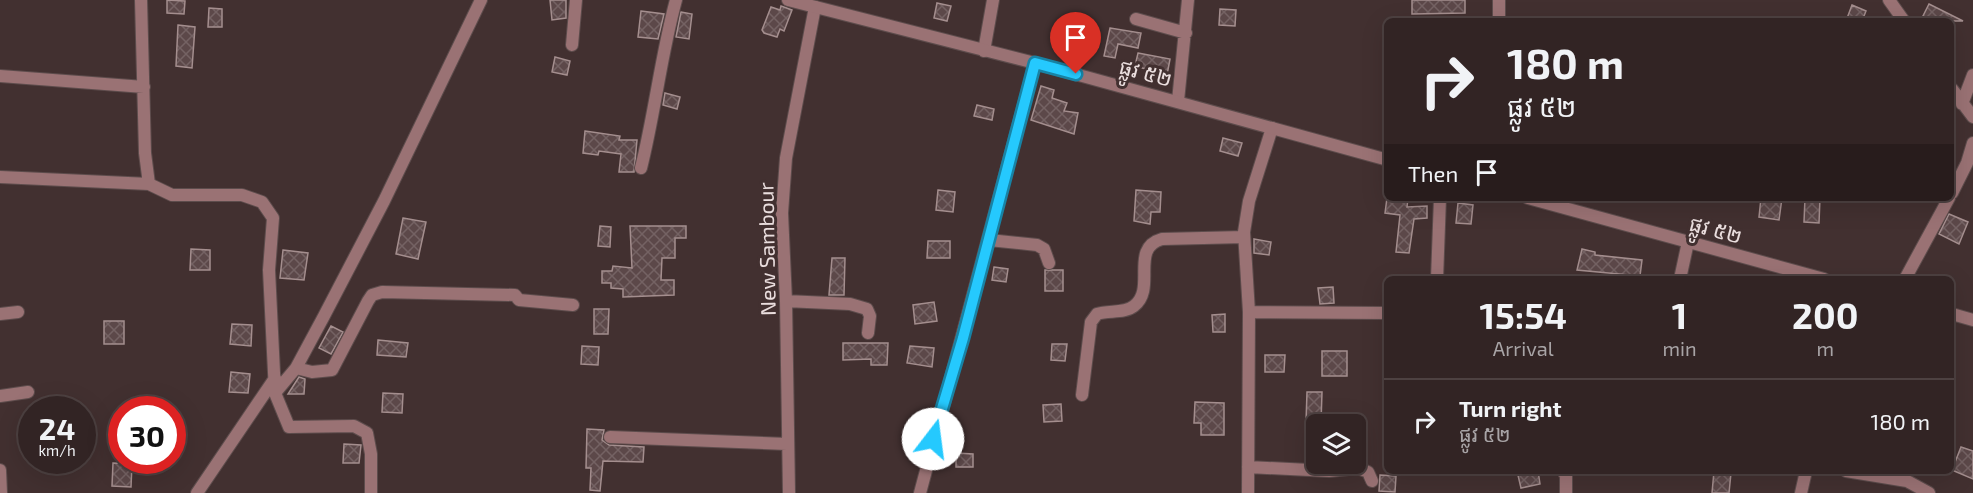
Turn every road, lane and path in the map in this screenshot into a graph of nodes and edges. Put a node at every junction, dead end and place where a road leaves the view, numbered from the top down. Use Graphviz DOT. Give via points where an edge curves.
graph roads {
  1 [pos="141,0"];
  2 [pos="481,0"];
  3 [pos="576,0"];
  4 [pos="676,0"];
  5 [pos="788,0"];
  6 [pos="993,0"];
  7 [pos="1188,0"];
  8 [pos="1499,0"];
  9 [pos="1889,0"];
  10 [pos="814,7"];
  11 [pos="1499,18"];
  12 [pos="1902,18"];
  13 [pos="1136,19"];
  14 [pos="1186,33"];
  15 [pos="572,45"];
  16 [pos="984,51"];
  17 [pos="1035,63"];
  18 [pos="1973,75"];
  19 [pos="0,76"];
  20 [pos="144,87"];
  21 [pos="1954,91"];
  22 [pos="1178,101"];
  23 [pos="1962,104"];
  24 [pos="1973,117"];
  25 [pos="1272,128"];
  26 [pos="1973,142"];
  27 [pos="1384,159"];
  28 [pos="641,168"];
  29 [pos="0,177"];
  30 [pos="149,184"];
  31 [pos="1954,189"];
  32 [pos="1440,201"];
  33 [pos="1539,201"];
  34 [pos="1946,201"];
  35 [pos="1244,237"];
  36 [pos="989,240"];
  37 [pos="1688,242"];
  38 [pos="1049,263"];
  39 [pos="1437,276"];
  40 [pos="1681,276"];
  41 [pos="1813,276"];
  42 [pos="1907,276"];
  43 [pos="786,301"];
  44 [pos="573,305"];
  45 [pos="18,312"];
  46 [pos="1249,312"];
  47 [pos="1384,313"];
  48 [pos="0,314"];
  49 [pos="1954,315"];
  50 [pos="1973,320"];
  51 [pos="868,333"];
  52 [pos="296,369"];
  53 [pos="275,378"];
  54 [pos="28,392"];
  55 [pos="275,393"];
  56 [pos="1082,395"];
  57 [pos="0,396"];
  58 [pos="610,437"];
  59 [pos="787,444"];
  60 [pos="1248,467"];
  61 [pos="1306,467"];
  62 [pos="0,470"];
  63 [pos="1366,471"];
  64 [pos="1565,474"];
  65 [pos="1805,474"];
  66 [pos="1864,474"];
  67 [pos="1372,482"];
  68 [pos="2,493"];
  69 [pos="197,493"];
  70 [pos="371,493"];
  71 [pos="789,493"];
  72 [pos="920,493"];
  73 [pos="1248,493"];
  74 [pos="1566,493"];
  75 [pos="1801,493"];
  76 [pos="1929,493"];
  1 -- 20 [label="street"];
  2 -- 52 [label="street" via="384,201"];
  3 -- 15 [label="street"];
  4 -- 28 [label="street"];
  5 -- 10 [label="street, ផ្លូវ ៥២"];
  6 -- 16 [label="street"];
  7 -- 14 [label="street"];
  8 -- 11 [label="street"];
  9 -- 12 [label="street"];
  10 -- 16 [label="street, ផ្លូវ ៥២"];
  10 -- 43 [label="street, New Sambour" via="786,158 782,213"];
  13 -- 14 [label="street"];
  14 -- 22 [label="street"];
  16 -- 17 [label="street, ផ្លូវ ៥២"];
  17 -- 22 [label="street, ផ្លូវ ៥២"];
  17 -- 36 [label="street"];
  18 -- 23 [label="street"];
  19 -- 20 [label="street"];
  20 -- 30 [label="street"];
  21 -- 23 [label="street"];
  22 -- 25 [label="street, ផ្លូវ ៥២"];
  23 -- 24 [label="street"];
  25 -- 27 [label="street, ផ្លូវ ៥២"];
  25 -- 35 [label="street" via="1249,201"];
  26 -- 31 [label="street"];
  29 -- 30 [label="street"];
  30 -- 53 [label="street" via="172,195 242,195 262,202 273,218 269,270"];
  32 -- 39 [label="street"];
  33 -- 37 [label="street, ផ្លូវ ៥២"];
  34 -- 42 [label="street"];
  35 -- 46 [label="street"];
  35 -- 56 [label="street" via="1162,239 1150,244 1145,251 1142,297 1136,305 1128,310 1097,314 1090,322"];
  36 -- 38 [label="street" via="1037,245 1044,249"];
  36 -- 72 [label="street"];
  37 -- 40 [label="street"];
  37 -- 41 [label="street, ផ្លូវ ៥២"];
  43 -- 51 [label="street" via="850,304 867,309"];
  43 -- 59 [label="street, New Sambour"];
  44 -- 52 [label="street" via="519,300 515,295 382,292 372,295 332,369"];
  45 -- 48 [label="street"];
  46 -- 47 [label="street"];
  46 -- 60 [label="street"];
  49 -- 50 [label="street"];
  52 -- 55 [label="street"];
  53 -- 55 [label="street"];
  53 -- 69 [label="street"];
  54 -- 57 [label="street"];
  55 -- 70 [label="street" via="289,427 354,426 367,433"];
  58 -- 59 [label="street"];
  59 -- 71 [label="street, New Sambour"];
  60 -- 61 [label="street"];
  60 -- 73 [label="street"];
  62 -- 68 [label="street"];
  63 -- 67 [label="street"];
  64 -- 74 [label="street"];
  65 -- 75 [label="street"];
  66 -- 76 [label="street" via="1907,481"];
}
